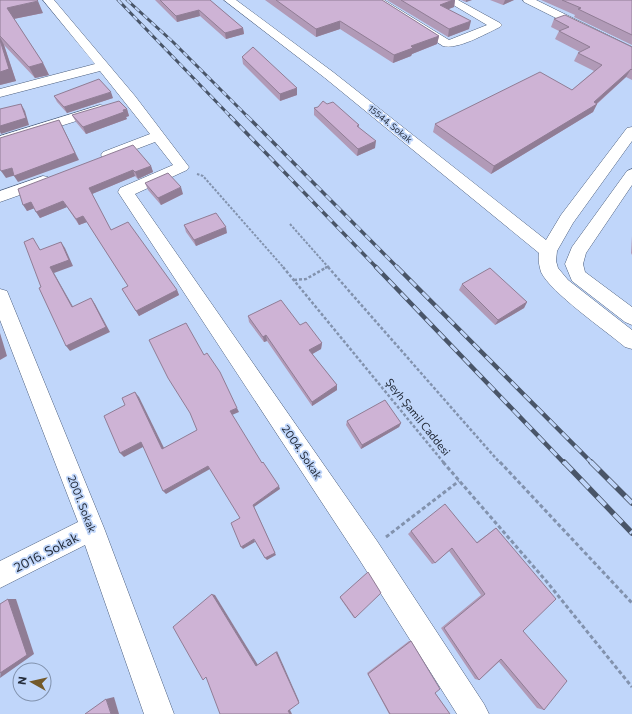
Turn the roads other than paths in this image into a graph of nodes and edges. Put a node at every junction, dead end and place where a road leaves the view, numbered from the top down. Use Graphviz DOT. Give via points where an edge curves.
graph roads {
  1 [pos="48,0"];
  2 [pos="229,0"];
  3 [pos="377,0"];
  4 [pos="450,0"];
  5 [pos="528,0"];
  6 [pos="632,52"];
  7 [pos="103,66"];
  8 [pos="0,94"];
  9 [pos="130,99"];
  10 [pos="632,131"];
  11 [pos="158,136"];
  12 [pos="0,141"];
  13 [pos="93,161"];
  14 [pos="632,174"];
  15 [pos="57,175"];
  16 [pos="0,197"];
  17 [pos="548,251"];
  18 [pos="0,296"];
  19 [pos="632,317"];
  20 [pos="632,340"];
  21 [pos="92,528"];
  22 [pos="0,575"];
  23 [pos="159,714"];
  24 [pos="474,714"];
  1 -- 7 [label="street"];
  2 -- 17 [label="street, 15544. Sokak" via="329,75"];
  3 -- 4 [label="street" via="447,44 496,25"];
  5 -- 6 [label="street"];
  7 -- 8 [label="street"];
  7 -- 9 [label="street"];
  9 -- 11 [label="street"];
  9 -- 12 [label="street"];
  10 -- 17 [label="street" via="567,219"];
  11 -- 13 [label="street"];
  11 -- 24 [label="street, 2004. Sokak" via="182,168 126,192 368,550"];
  14 -- 19 [label="street" via="578,252 573,267 578,276"];
  15 -- 16 [label="street"];
  17 -- 20 [label="street" via="548,266 556,279"];
  18 -- 21 [label="street, 2001. Sokak"];
  21 -- 22 [label="street, 2016. Sokak"];
  21 -- 23 [label="street, 2001. Sokak"];
}
